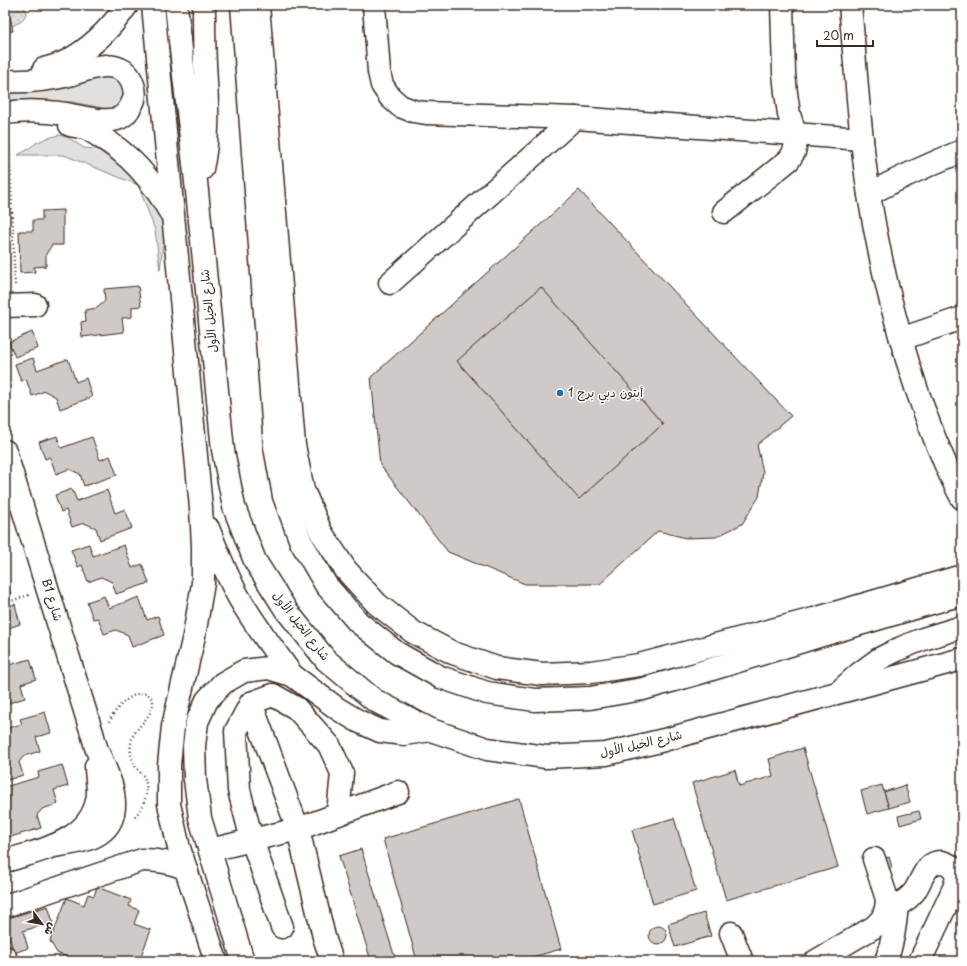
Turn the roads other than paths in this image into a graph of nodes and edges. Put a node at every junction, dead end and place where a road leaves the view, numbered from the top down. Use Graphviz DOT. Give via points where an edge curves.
graph roads {
  1 [pos="127,5"];
  2 [pos="153,5"];
  3 [pos="176,5"];
  4 [pos="204,5"];
  5 [pos="242,5"];
  6 [pos="258,5"];
  7 [pos="374,5"];
  8 [pos="782,5"];
  9 [pos="850,5"];
  10 [pos="5,80"];
  11 [pos="5,113"];
  12 [pos="5,118"];
  13 [pos="575,118"];
  14 [pos="795,134"];
  15 [pos="862,139"];
  16 [pos="962,151"];
  17 [pos="197,190"];
  18 [pos="869,194"];
  19 [pos="724,212"];
  20 [pos="173,217"];
  21 [pos="390,283"];
  22 [pos="8,297"];
  23 [pos="35,305"];
  24 [pos="962,318"];
  25 [pos="901,339"];
  26 [pos="5,451"];
  27 [pos="953,460"];
  28 [pos="962,498"];
  29 [pos="201,508"];
  30 [pos="962,576"];
  31 [pos="962,594"];
  32 [pos="962,627"];
  33 [pos="962,659"];
  34 [pos="292,675"];
  35 [pos="840,692"];
  36 [pos="251,703"];
  37 [pos="431,730"];
  38 [pos="398,792"];
  39 [pos="338,814"];
  40 [pos="174,825"];
  41 [pos="298,829"];
  42 [pos="252,840"];
  43 [pos="210,850"];
  44 [pos="874,859"];
  45 [pos="142,860"];
  46 [pos="5,861"];
  47 [pos="185,868"];
  48 [pos="5,906"];
  49 [pos="891,908"];
  50 [pos="282,927"];
  51 [pos="731,932"];
  52 [pos="840,953"];
  53 [pos="5,957"];
  54 [pos="6,961"];
  55 [pos="216,961"];
  56 [pos="243,961"];
  57 [pos="332,961"];
  58 [pos="742,961"];
  59 [pos="816,961"];
  60 [pos="886,961"];
  61 [pos="920,961"];
  1 -- 10 [label="main road" via="109,28 88,48 64,62"];
  2 -- 20 [label="main road"];
  3 -- 17 [label="main road, شارع الخيل الأول"];
  4 -- 17 [label="main road" via="208,122 203,168"];
  5 -- 31 [label="main road" via="275,447 284,496 301,542 326,585 358,622 397,653 440,677 487,693 535,700 590,698 643,689"];
  6 -- 30 [label="main road" via="294,445 303,490 321,532 346,570 377,604 420,636 453,653 497,668 542,674 591,672 639,666"];
  7 -- 13 [label="main road" via="382,85 400,106 426,113"];
  8 -- 14 [label="main road" via="786,94"];
  9 -- 15 [label="main road"];
  10 -- 11 [label="main road" via="51,79 105,65 125,72 132,81 135,91 134,102 128,111 119,118 109,120 43,111"];
  12 -- 20 [label="main road" via="59,122 86,128 128,157 145,175"];
  13 -- 14 [label="main road"];
  13 -- 21 [label="main road"];
  14 -- 15 [label="main road"];
  14 -- 19 [label="main road" via="794,152 789,160"];
  15 -- 18 [label="main road"];
  16 -- 18 [label="main road"];
  17 -- 37 [label="main road, شارع الخيل الأول" via="223,450 234,507 255,561 286,610 326,660 374,700"];
  18 -- 25 [label="main road" via="883,267"];
  20 -- 29 [label="main road"];
  22 -- 23 [label="main road"];
  24 -- 25 [label="main road"];
  25 -- 27 [label="main road" via="921,402"];
  26 -- 46 [label="main road, B1 شارع" via="97,749 108,776 114,805 109,823 94,837"];
  27 -- 28 [label="main road"];
  29 -- 34 [label="main road" via="217,553 238,596"];
  29 -- 40 [label="main road" via="203,583 194,636 173,726 169,765 170,804"];
  32 -- 35 [label="main road" via="923,639 879,659"];
  33 -- 35 [label="main road, شارع الخيل الأول"];
  34 -- 37 [label="main road" via="338,709 380,731 404,734"];
  34 -- 43 [label="main road" via="268,668 244,671 223,683 207,700 196,722 195,779 200,818"];
  35 -- 37 [label="main road, شارع الخيل الأول" via="606,754 546,758 487,749"];
  36 -- 39 [label="main road" via="273,695 296,708 329,745 342,773"];
  36 -- 41 [label="main road"];
  36 -- 42 [label="main road" via="236,731 239,790"];
  38 -- 39 [label="main road"];
  39 -- 41 [label="main road"];
  40 -- 45 [label="main road" via="165,838"];
  40 -- 47 [label="main road"];
  41 -- 42 [label="main road"];
  41 -- 57 [label="main road"];
  42 -- 43 [label="main road"];
  42 -- 50 [label="main road"];
  43 -- 56 [label="main road"];
  44 -- 49 [label="main road"];
  45 -- 47 [label="main road" via="157,860"];
  45 -- 48 [label="main road"];
  47 -- 55 [label="main road"];
  49 -- 52 [label="main road" via="874,927"];
  49 -- 60 [label="main road" via="895,926"];
  49 -- 61 [label="main road" via="914,892 928,867 935,863 944,862 956,872 954,888"];
  51 -- 58 [label="main road"];
  52 -- 59 [label="main road"];
  53 -- 54 [label="main road"];
}
